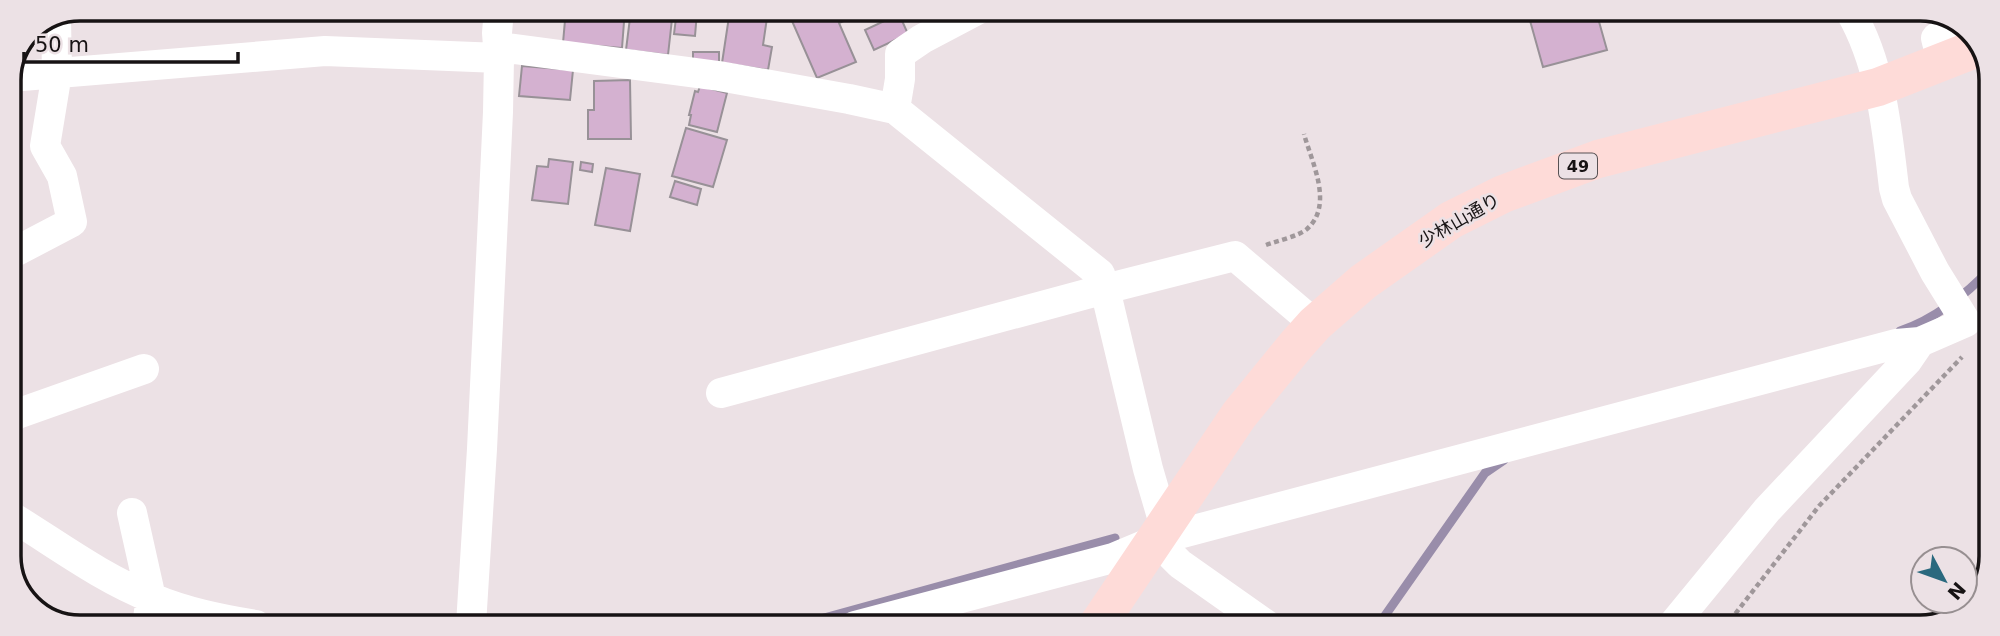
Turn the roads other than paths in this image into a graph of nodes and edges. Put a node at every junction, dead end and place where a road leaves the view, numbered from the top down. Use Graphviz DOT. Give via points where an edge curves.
graph roads {
  1 [pos="498,21"];
  2 [pos="942,21"];
  3 [pos="1855,21"];
  4 [pos="56,27"];
  5 [pos="1951,30"];
  6 [pos="1971,51"];
  7 [pos="499,53"];
  8 [pos="1942,62"];
  9 [pos="57,73"];
  10 [pos="21,76"];
  11 [pos="1878,87"];
  12 [pos="895,109"];
  13 [pos="21,249"];
  14 [pos="1105,289"];
  15 [pos="1315,324"];
  16 [pos="1920,342"];
  17 [pos="144,369"];
  18 [pos="721,393"];
  19 [pos="21,406"];
  20 [pos="132,513"];
  21 [pos="21,522"];
  22 [pos="1160,534"];
  23 [pos="149,611"];
  24 [pos="184,615"];
  25 [pos="472,615"];
  26 [pos="897,615"];
  27 [pos="1105,615"];
  28 [pos="1252,615"];
  29 [pos="1681,615"];
  1 -- 7 [label="street"];
  2 -- 12 [label="street" via="900,54"];
  3 -- 11 [label="street"];
  4 -- 9 [label="street"];
  5 -- 8 [label="street" via="1936,38"];
  6 -- 8 [label="main road, 少林山通り / 49"];
  7 -- 9 [label="street" via="325,51"];
  7 -- 12 [label="street" via="719,76"];
  7 -- 25 [label="street"];
  8 -- 11 [label="main road, 少林山通り / 49"];
  9 -- 10 [label="street"];
  9 -- 13 [label="street" via="45,146 62,176 72,222"];
  11 -- 15 [label="main road, 少林山通り / 49" via="1598,159 1503,194 1404,251"];
  11 -- 16 [label="street" via="1897,199 1966,322"];
  12 -- 14 [label="street" via="1100,274"];
  14 -- 15 [label="street" via="1235,256"];
  14 -- 18 [label="street"];
  14 -- 22 [label="street"];
  15 -- 22 [label="main road, 少林山通り / 49" via="1239,415"];
  16 -- 22 [label="street" via="1896,344"];
  16 -- 29 [label="street" via="1908,361 1767,510"];
  17 -- 19 [label="street"];
  20 -- 23 [label="street"];
  21 -- 23 [label="street" via="109,577"];
  22 -- 26 [label="street" via="1113,558"];
  22 -- 27 [label="main road, 少林山通り / 49"];
  22 -- 28 [label="street" via="1180,564"];
  23 -- 24 [label="street"];
}
